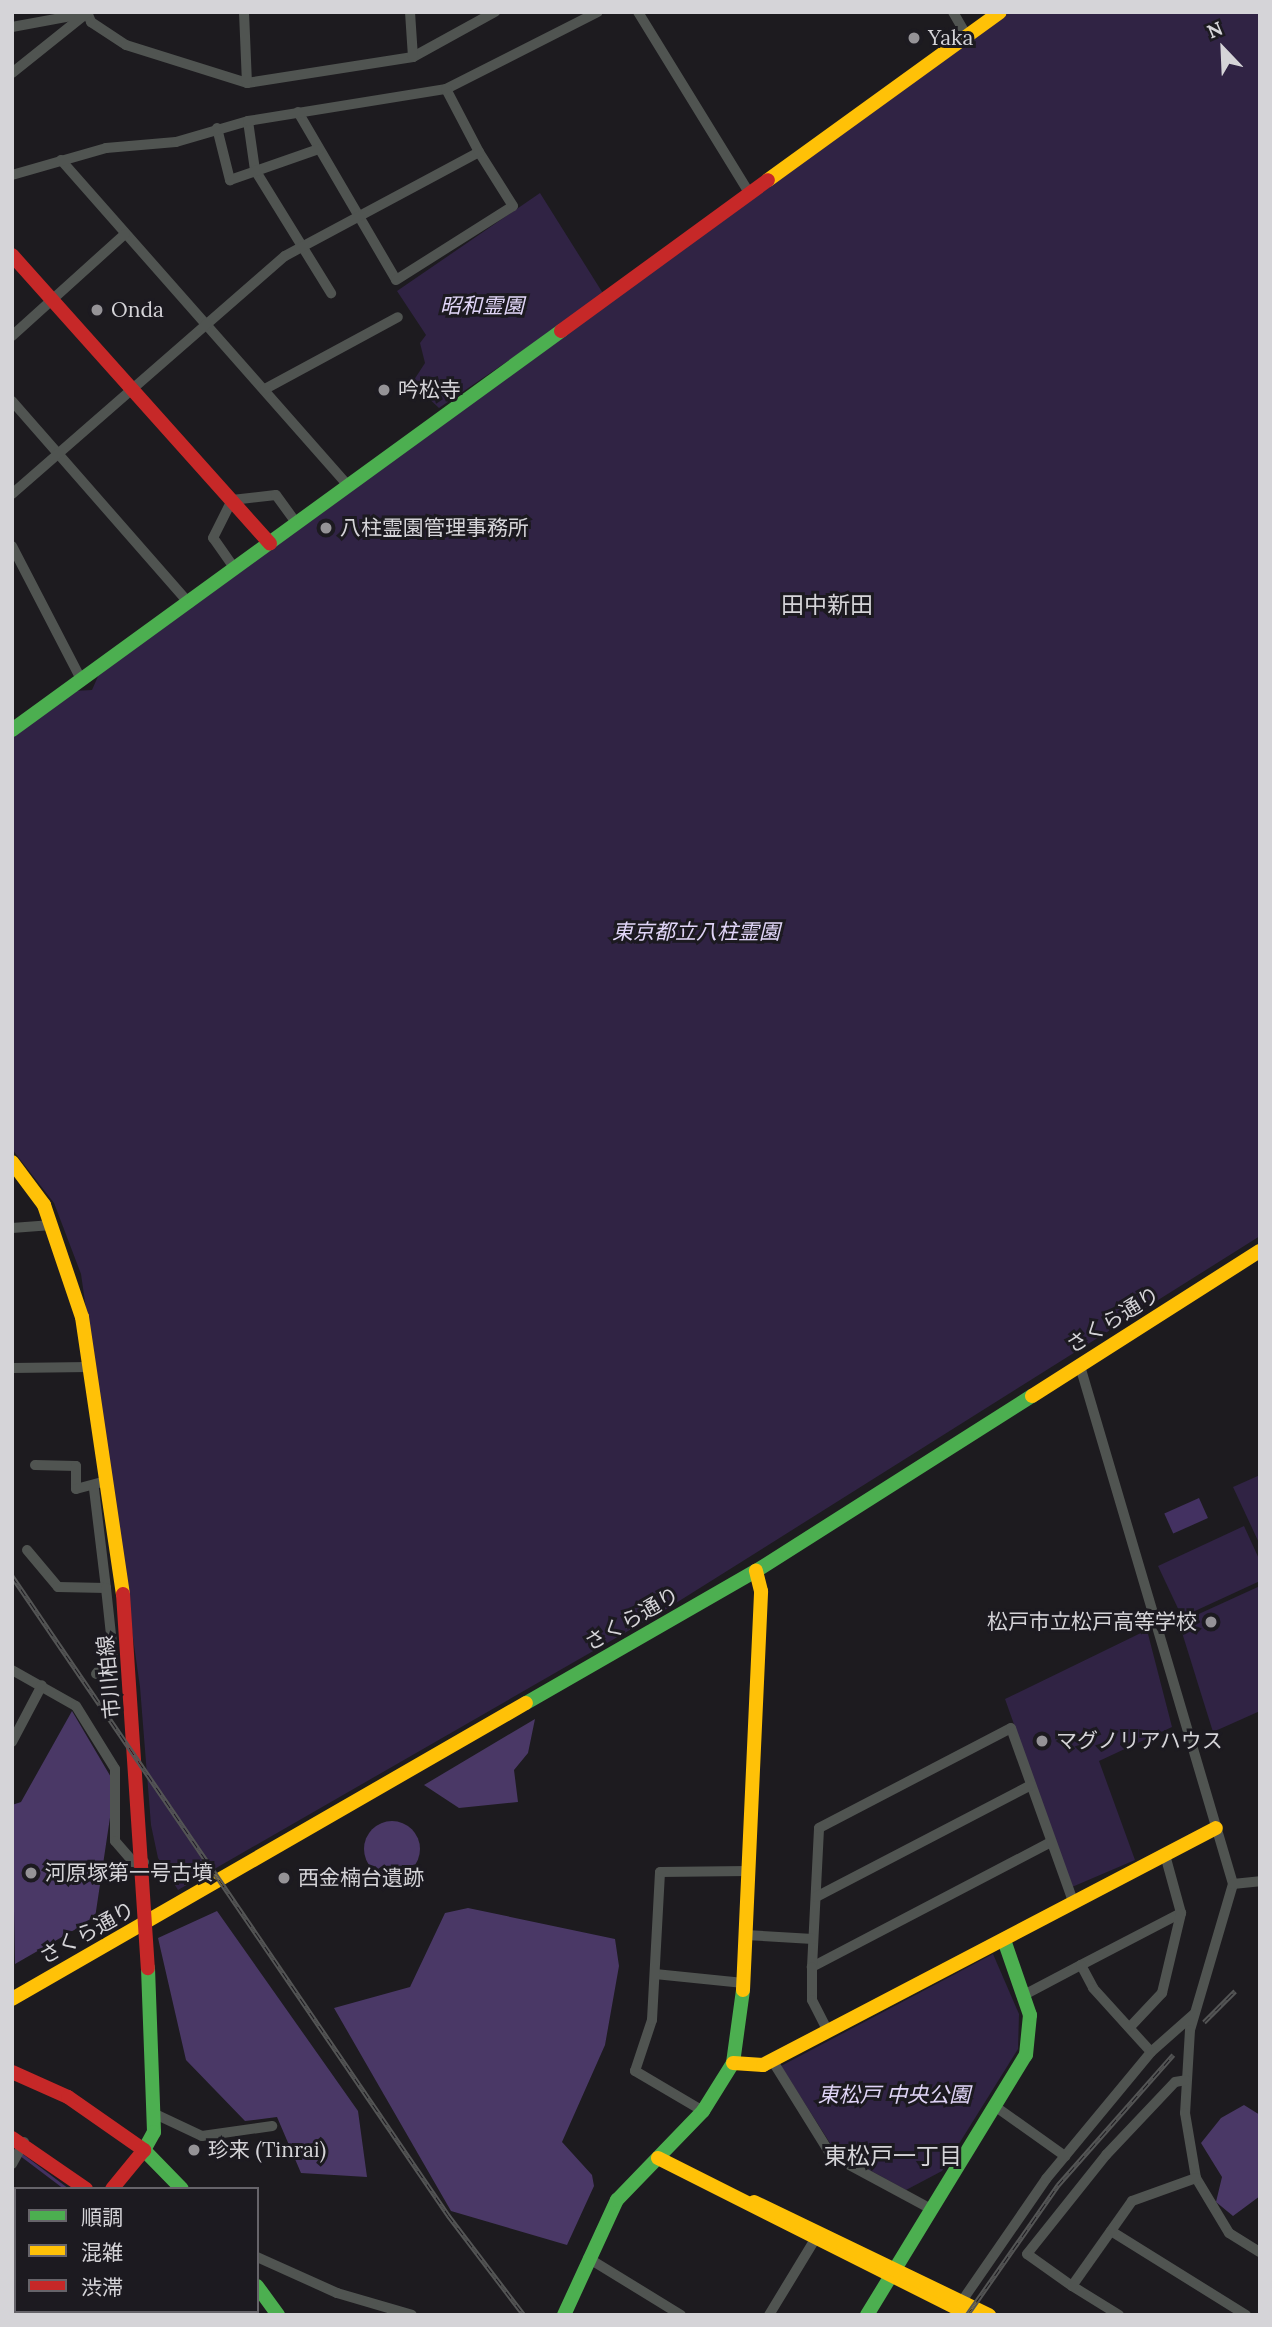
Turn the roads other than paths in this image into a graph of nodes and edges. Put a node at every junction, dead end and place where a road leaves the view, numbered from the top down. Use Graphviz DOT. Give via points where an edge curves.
graph roads {
  1 [pos="244,12"];
  2 [pos="411,12"];
  3 [pos="495,12"];
  4 [pos="598,12"];
  5 [pos="638,12"];
  6 [pos="953,12"];
  7 [pos="87,13"];
  8 [pos="996,13"];
  9 [pos="12,27"];
  10 [pos="967,36"];
  11 [pos="413,57"];
  12 [pos="12,73"];
  13 [pos="247,83"];
  14 [pos="446,89"];
  15 [pos="298,112"];
  16 [pos="248,121"];
  17 [pos="217,128"];
  18 [pos="319,149"];
  19 [pos="479,152"];
  20 [pos="61,160"];
  21 [pos="255,170"];
  22 [pos="12,175"];
  23 [pos="750,194"];
  24 [pos="359,217"];
  25 [pos="125,234"];
  26 [pos="303,247"];
  27 [pos="12,255"];
  28 [pos="331,293"];
  29 [pos="52,300"];
  30 [pos="398,317"];
  31 [pos="206,324"];
  32 [pos="12,336"];
  33 [pos="265,389"];
  34 [pos="133,390"];
  35 [pos="12,401"];
  36 [pos="60,454"];
  37 [pos="348,486"];
  38 [pos="12,494"];
  39 [pos="232,500"];
  40 [pos="296,524"];
  41 [pos="270,544"];
  42 [pos="12,546"];
  43 [pos="235,569"];
  44 [pos="189,603"];
  45 [pos="82,681"];
  46 [pos="12,730"];
  47 [pos="12,1162"];
  48 [pos="52,1225"];
  49 [pos="12,1228"];
  50 [pos="1260,1251"];
  51 [pos="1080,1366"];
  52 [pos="89,1367"];
  53 [pos="12,1368"];
  54 [pos="35,1465"];
  55 [pos="99,1485"];
  56 [pos="27,1550"];
  57 [pos="756,1572"];
  58 [pos="106,1588"];
  59 [pos="12,1670"];
  60 [pos="96,1674"];
  61 [pos="42,1685"];
  62 [pos="14,1735"];
  63 [pos="1031,1785"];
  64 [pos="1216,1828"];
  65 [pos="1051,1842"];
  66 [pos="1165,1855"];
  67 [pos="144,1862"];
  68 [pos="748,1871"];
  69 [pos="1260,1881"];
  70 [pos="1233,1884"];
  71 [pos="816,1897"];
  72 [pos="1074,1904"];
  73 [pos="1181,1913"];
  74 [pos="147,1923"];
  75 [pos="746,1935"];
  76 [pos="813,1939"];
  77 [pos="1004,1940"];
  78 [pos="1081,1965"];
  79 [pos="812,1967"];
  80 [pos="655,1974"];
  81 [pos="744,1983"];
  82 [pos="1024,1995"];
  83 [pos="12,1999"];
  84 [pos="1194,2014"];
  85 [pos="1130,2027"];
  86 [pos="828,2032"];
  87 [pos="1151,2052"];
  88 [pos="772,2060"];
  89 [pos="733,2063"];
  90 [pos="12,2072"];
  91 [pos="1186,2080"];
  92 [pos="996,2107"];
  93 [pos="703,2111"];
  94 [pos="153,2113"];
  95 [pos="272,2126"];
  96 [pos="17,2150"];
  97 [pos="144,2150"];
  98 [pos="1065,2156"];
  99 [pos="658,2158"];
  100 [pos="1196,2178"];
  101 [pos="82,2187"];
  102 [pos="115,2187"];
  103 [pos="180,2187"];
  104 [pos="723,2190"];
  105 [pos="931,2209"];
  106 [pos="1111,2231"];
  107 [pos="814,2241"];
  108 [pos="1260,2252"];
  109 [pos="259,2258"];
  110 [pos="588,2258"];
  111 [pos="895,2271"];
  112 [pos="1072,2286"];
  113 [pos="259,2289"];
  114 [pos="963,2309"];
  115 [pos="278,2315"];
  116 [pos="412,2315"];
  117 [pos="564,2315"];
  118 [pos="681,2315"];
  119 [pos="769,2315"];
  120 [pos="867,2315"];
  121 [pos="989,2315"];
  122 [pos="1119,2315"];
  123 [pos="1246,2315"];
  1 -- 13 [label="street"];
  2 -- 11 [label="street"];
  3 -- 11 [label="street"];
  4 -- 14 [label="street"];
  5 -- 23 [label="street"];
  6 -- 10 [label="street"];
  7 -- 9 [label="street"];
  7 -- 12 [label="street"];
  7 -- 13 [label="street" via="125,44"];
  8 -- 10 [label="street"];
  10 -- 23 [label="street"];
  11 -- 13 [label="street"];
  14 -- 15 [label="street"];
  14 -- 19 [label="street"];
  15 -- 16 [label="street"];
  15 -- 18 [label="street"];
  16 -- 17 [label="street"];
  16 -- 21 [label="street"];
  17 -- 20 [label="street" via="176,142"];
  17 -- 21 [label="street" via="230,180"];
  18 -- 21 [label="street"];
  18 -- 24 [label="street"];
  19 -- 24 [label="street"];
  19 -- 24 [label="street" via="513,206 396,280"];
  20 -- 22 [label="street"];
  20 -- 25 [label="street"];
  21 -- 26 [label="street"];
  23 -- 37 [label="street"];
  24 -- 26 [label="street"];
  25 -- 29 [label="street"];
  25 -- 31 [label="street"];
  26 -- 28 [label="street"];
  26 -- 31 [label="street"];
  27 -- 29 [label="street"];
  29 -- 32 [label="street"];
  29 -- 34 [label="street"];
  30 -- 33 [label="street"];
  31 -- 33 [label="street"];
  31 -- 34 [label="street"];
  33 -- 37 [label="street"];
  34 -- 36 [label="street"];
  34 -- 39 [label="street"];
  35 -- 36 [label="street"];
  36 -- 38 [label="street"];
  36 -- 44 [label="street"];
  37 -- 40 [label="street"];
  39 -- 40 [label="street" via="276,495"];
  39 -- 41 [label="street"];
  39 -- 43 [label="street" via="213,538"];
  40 -- 41 [label="street"];
  41 -- 43 [label="street"];
  42 -- 45 [label="street"];
  43 -- 44 [label="street"];
  44 -- 45 [label="street"];
  45 -- 46 [label="street"];
  47 -- 48 [label="street, 市川柏線"];
  48 -- 49 [label="street"];
  48 -- 52 [label="street, 市川柏線" via="82,1317"];
  50 -- 51 [label="street, さくら通り"];
  51 -- 57 [label="street, さくら通り"];
  51 -- 64 [label="street"];
  52 -- 53 [label="street"];
  52 -- 55 [label="street, 市川柏線"];
  54 -- 55 [label="street" via="76,1466 76,1489"];
  55 -- 58 [label="street"];
  55 -- 67 [label="street, 市川柏線" via="122,1586"];
  56 -- 58 [label="street" via="58,1587"];
  57 -- 68 [label="street" via="761,1591"];
  57 -- 74 [label="street, さくら通り"];
  58 -- 60 [label="street" via="113,1653"];
  59 -- 61 [label="street"];
  61 -- 62 [label="street"];
  61 -- 67 [label="street" via="76,1706 111,1759 118,1789 115,1841 133,1861"];
  63 -- 65 [label="street"];
  63 -- 71 [label="street"];
  63 -- 71 [label="street" via="1011,1728 819,1828"];
  64 -- 66 [label="street"];
  64 -- 70 [label="street"];
  65 -- 72 [label="street"];
  65 -- 79 [label="street"];
  66 -- 72 [label="street"];
  66 -- 73 [label="street"];
  67 -- 74 [label="street, 市川柏線"];
  68 -- 75 [label="street"];
  68 -- 80 [label="street" via="660,1872"];
  69 -- 70 [label="street"];
  70 -- 84 [label="street"];
  71 -- 76 [label="street"];
  72 -- 77 [label="street"];
  73 -- 78 [label="street"];
  73 -- 85 [label="street" via="1162,1993"];
  74 -- 83 [label="street, さくら通り"];
  74 -- 94 [label="street, 市川柏線"];
  75 -- 76 [label="street"];
  75 -- 81 [label="street"];
  76 -- 79 [label="street"];
  77 -- 82 [label="street"];
  77 -- 86 [label="street"];
  78 -- 82 [label="street"];
  78 -- 85 [label="street" via="1093,1988"];
  79 -- 86 [label="street" via="812,2000"];
  80 -- 81 [label="street"];
  80 -- 93 [label="street" via="652,2020 636,2076"];
  81 -- 89 [label="street"];
  82 -- 92 [label="street" via="1030,2039"];
  84 -- 87 [label="street"];
  84 -- 91 [label="street"];
  85 -- 87 [label="street"];
  86 -- 88 [label="street"];
  87 -- 98 [label="street"];
  88 -- 89 [label="street"];
  88 -- 105 [label="street" via="831,2155"];
  89 -- 93 [label="street"];
  90 -- 97 [label="street" via="68,2097"];
  91 -- 100 [label="street"];
  91 -- 112 [label="street" via="1175,2082 1115,2146 1027,2254"];
  92 -- 98 [label="street"];
  92 -- 105 [label="street"];
  93 -- 99 [label="street"];
  94 -- 95 [label="street" via="202,2136"];
  94 -- 97 [label="street, 市川柏線" via="154,2132"];
  96 -- 101 [label="street"];
  97 -- 102 [label="street"];
  97 -- 103 [label="street"];
  98 -- 114 [label="street"];
  99 -- 104 [label="street"];
  99 -- 110 [label="street" via="617,2200"];
  100 -- 106 [label="street" via="1132,2201"];
  100 -- 108 [label="street" via="1229,2233"];
  104 -- 107 [label="street"];
  104 -- 111 [label="street"];
  105 -- 111 [label="street"];
  106 -- 112 [label="street"];
  106 -- 123 [label="street"];
  107 -- 111 [label="street"];
  107 -- 119 [label="street"];
  109 -- 116 [label="street" via="337,2293"];
  110 -- 117 [label="street"];
  110 -- 118 [label="street"];
  111 -- 114 [label="street"];
  111 -- 120 [label="street"];
  112 -- 122 [label="street"];
  113 -- 115 [label="street"];
  114 -- 121 [label="street"];
}
